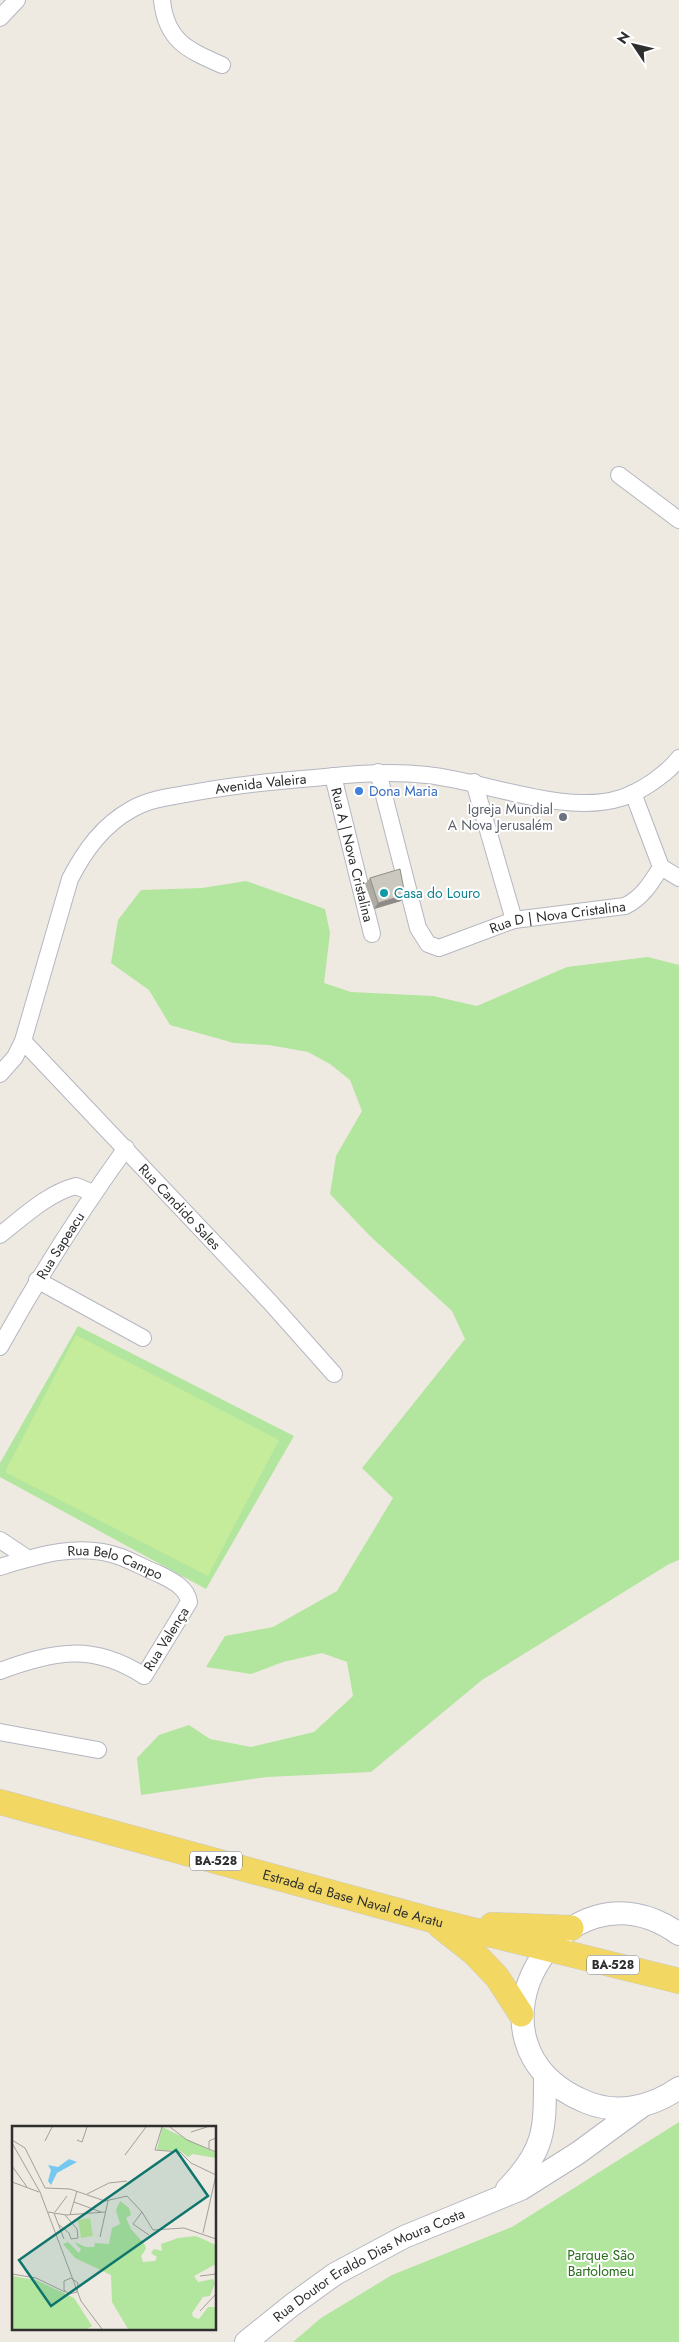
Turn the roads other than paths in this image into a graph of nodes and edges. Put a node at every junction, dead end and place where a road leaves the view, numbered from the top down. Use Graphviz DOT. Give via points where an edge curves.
graph roads {
  1 [pos="17,0"];
  2 [pos="162,0"];
  3 [pos="0,18"];
  4 [pos="222,65"];
  5 [pos="619,475"];
  6 [pos="679,520"];
  7 [pos="679,758"];
  8 [pos="378,772"];
  9 [pos="333,776"];
  10 [pos="474,782"];
  11 [pos="633,793"];
  12 [pos="661,867"];
  13 [pos="679,878"];
  14 [pos="514,920"];
  15 [pos="372,934"];
  16 [pos="23,1041"];
  17 [pos="0,1074"];
  18 [pos="126,1148"];
  19 [pos="93,1194"];
  20 [pos="0,1234"];
  21 [pos="37,1280"];
  22 [pos="142,1338"];
  23 [pos="0,1347"];
  24 [pos="334,1374"];
  25 [pos="0,1540"];
  26 [pos="27,1558"];
  27 [pos="0,1567"];
  28 [pos="190,1602"];
  29 [pos="0,1671"];
  30 [pos="0,1732"];
  31 [pos="98,1750"];
  32 [pos="0,1802"];
  33 [pos="432,1920"];
  34 [pos="571,1928"];
  35 [pos="679,1934"];
  36 [pos="547,1950"];
  37 [pos="679,1981"];
  38 [pos="521,2014"];
  39 [pos="545,2077"];
  40 [pos="679,2088"];
  41 [pos="642,2106"];
  42 [pos="498,2198"];
  43 [pos="246,2342"];
  1 -- 3 [label="street"];
  2 -- 4 [label="street" via="177,41"];
  5 -- 6 [label="street"];
  7 -- 11 [label="street, Avenida Valeira" via="663,775"];
  8 -- 9 [label="street, Avenida Valeira"];
  8 -- 10 [label="street, Avenida Valeira"];
  8 -- 14 [label="street, Rua D | Nova Cristalina" via="418,928 428,944 439,948"];
  9 -- 15 [label="street, Rua A | Nova Cristalina"];
  9 -- 16 [label="street, Avenida Valeira" via="238,784 177,796 134,808 116,819 85,851 70,879"];
  10 -- 11 [label="street, Avenida Valeira" via="551,800 584,803 621,799"];
  10 -- 14 [label="street"];
  11 -- 12 [label="street"];
  12 -- 13 [label="street"];
  12 -- 14 [label="street, Rua D | Nova Cristalina" via="644,892 625,906"];
  16 -- 17 [label="street, Avenida Valeira" via="15,1057"];
  16 -- 18 [label="street, Rua Candido Sales"];
  18 -- 19 [label="street, Rua Sapeacu"];
  18 -- 24 [label="street, Rua Candido Sales"];
  19 -- 20 [label="street" via="76,1186 67,1188"];
  19 -- 21 [label="street, Rua Sapeacu"];
  21 -- 22 [label="street"];
  21 -- 23 [label="street, Rua Sapeacu"];
  25 -- 26 [label="street"];
  26 -- 27 [label="street, Rua Belo Campo"];
  26 -- 28 [label="street, Rua Belo Campo" via="70,1550 103,1552 170,1580 186,1592"];
  28 -- 29 [label="street, Rua Valença" via="144,1676 120,1663 93,1654 73,1652 30,1660"];
  30 -- 31 [label="street"];
  32 -- 33 [label="main road, Estrada da Base Naval de Aratu / BA-528"];
  33 -- 34 [label="main road"];
  33 -- 36 [label="main road, Estrada da Base Naval de Aratu / BA-528"];
  33 -- 38 [label="main road" via="497,1976"];
  34 -- 35 [label="main road" via="590,1918 623,1914 656,1921"];
  34 -- 36 [label="main road"];
  36 -- 37 [label="main road, Estrada da Base Naval de Aratu / BA-528"];
  36 -- 38 [label="main road" via="531,1974"];
  38 -- 39 [label="main road" via="526,2042"];
  39 -- 41 [label="main road" via="558,2088 590,2104 606,2108"];
  39 -- 42 [label="main road" via="546,2108 536,2153 526,2170"];
  40 -- 41 [label="main road"];
  41 -- 42 [label="main road, Rua Doutor Eraldo Dias Moura Costa" via="547,2174"];
  42 -- 43 [label="main road, Rua Doutor Eraldo Dias Moura Costa" via="378,2249 328,2279"];
}
